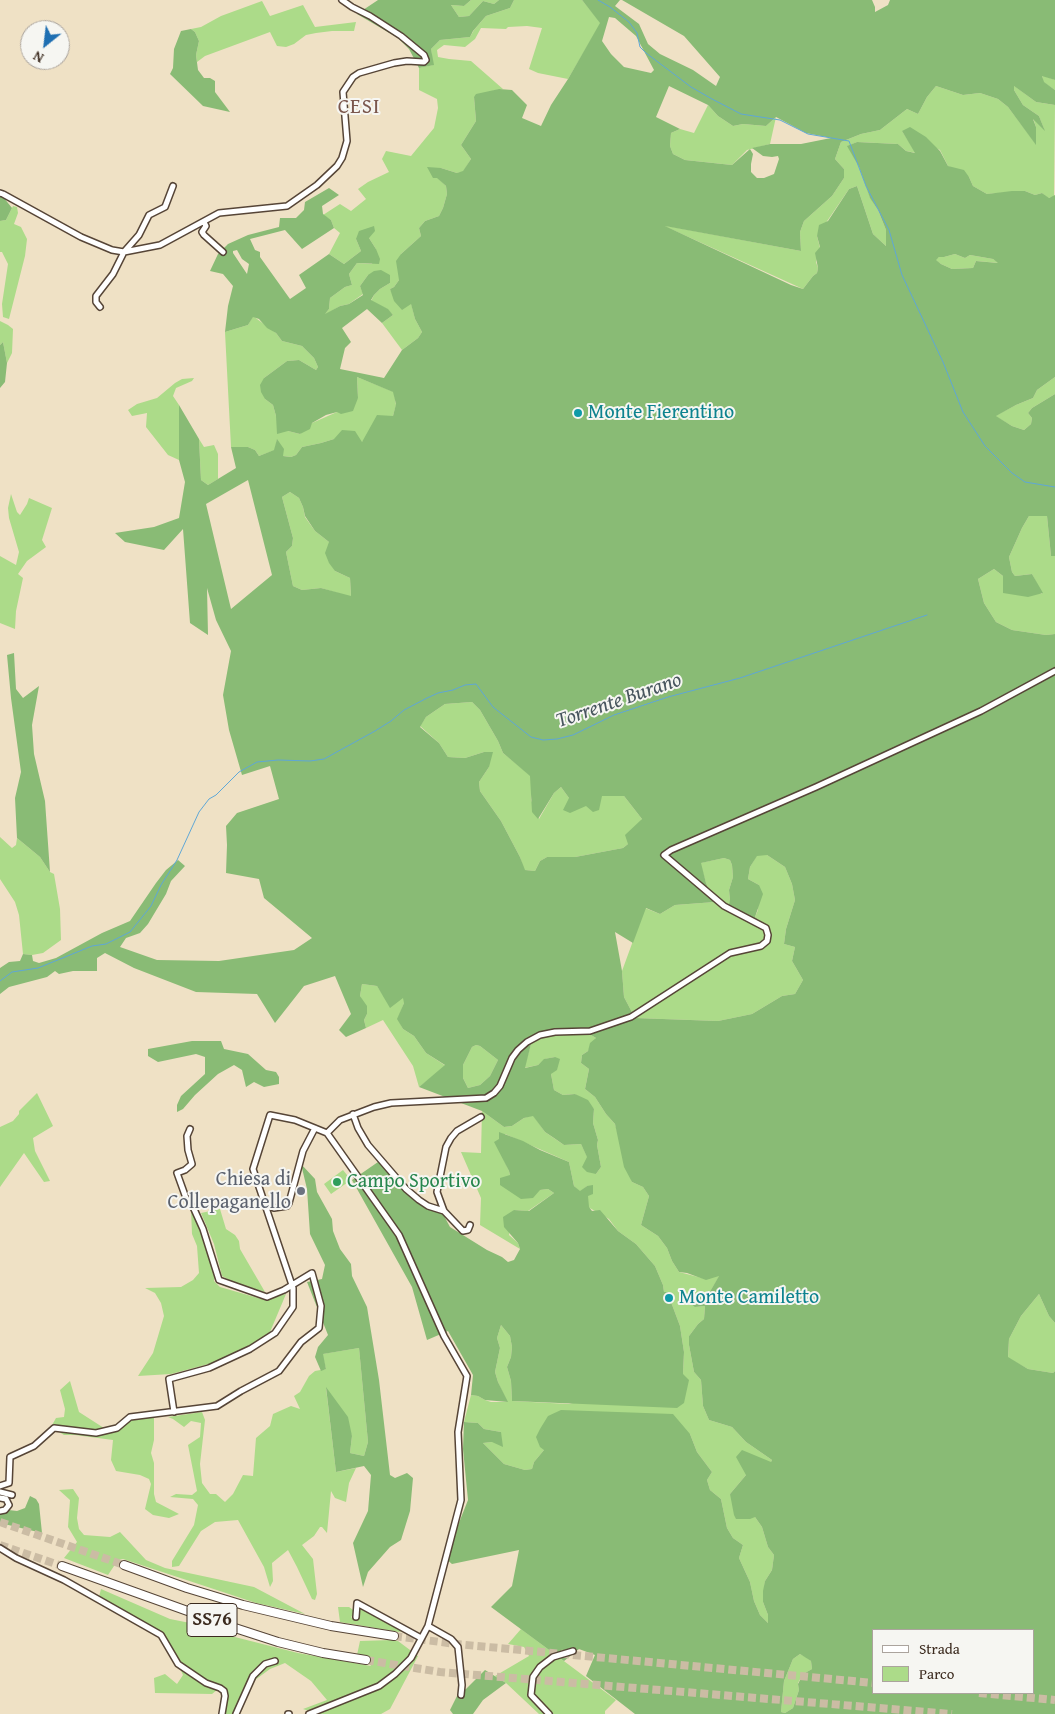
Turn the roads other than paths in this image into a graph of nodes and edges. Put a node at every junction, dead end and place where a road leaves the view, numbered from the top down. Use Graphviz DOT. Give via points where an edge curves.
graph roads {
  1 [pos="342,0"];
  2 [pos="173,186"];
  3 [pos="0,193"];
  4 [pos="204,222"];
  5 [pos="124,252"];
  6 [pos="223,252"];
  7 [pos="100,307"];
  8 [pos="1055,671"];
  9 [pos="353,1114"];
  10 [pos="481,1117"];
  11 [pos="315,1128"];
  12 [pos="190,1129"];
  13 [pos="327,1132"];
  14 [pos="274,1208"];
  15 [pos="444,1211"];
  16 [pos="470,1225"];
  17 [pos="292,1285"];
  18 [pos="174,1412"];
  19 [pos="0,1486"];
  20 [pos="0,1492"];
  21 [pos="12,1495"];
  22 [pos="0,1498"];
  23 [pos="0,1511"];
  24 [pos="0,1548"];
  25 [pos="124,1565"];
  26 [pos="62,1566"];
  27 [pos="356,1617"];
  28 [pos="428,1626"];
  29 [pos="394,1636"];
  30 [pos="421,1638"];
  31 [pos="573,1651"];
  32 [pos="366,1660"];
  33 [pos="275,1661"];
  34 [pos="461,1695"];
  35 [pos="222,1714"];
  36 [pos="236,1714"];
  37 [pos="308,1714"];
  38 [pos="550,1714"];
  1 -- 4 [label="street" via="401,36 424,54 426,60 394,63 353,77 343,92 346,149 337,166 317,185 287,206 219,213"];
  2 -- 5 [label="street" via="165,207 149,215 139,235"];
  3 -- 5 [label="street" via="81,237"];
  4 -- 5 [label="street" via="160,245"];
  4 -- 6 [label="street" via="206,226 202,232"];
  5 -- 7 [label="street" via="113,274 96,296"];
  8 -- 9 [label="street" via="981,711 671,850 664,856 724,906 766,928 767,941 761,946 730,953 631,1017 590,1031 555,1032 527,1042 512,1058 500,1086 486,1098 390,1103"];
  9 -- 13 [label="street"];
  9 -- 15 [label="street" via="368,1145 406,1189 428,1206"];
  10 -- 15 [label="street" via="457,1131 446,1147 437,1192"];
  11 -- 13 [label="street"];
  11 -- 14 [label="street" via="303,1151 288,1206"];
  11 -- 17 [label="street" via="270,1115 253,1169"];
  12 -- 17 [label="street" via="187,1136 192,1164 177,1173 203,1229 219,1280 267,1297"];
  13 -- 28 [label="street" via="399,1235 444,1336 467,1376 458,1432 461,1500"];
  15 -- 16 [label="street" via="463,1231 466,1232"];
  17 -- 18 [label="street" via="293,1306 275,1333 209,1368 169,1379"];
  17 -- 18 [label="street" via="312,1274 321,1306 319,1328 301,1342 279,1371 217,1406"];
  18 -- 19 [label="street" via="130,1417 117,1428 96,1433 54,1428 34,1446 10,1458 9,1483"];
  20 -- 21 [label="street"];
  22 -- 23 [label="street" via="6,1499 9,1505"];
  24 -- 35 [label="street" via="161,1635 178,1664 224,1691"];
  25 -- 29 [label="highway, SS76" via="244,1605 331,1626"];
  26 -- 32 [label="highway, SS76" via="278,1642"];
  27 -- 30 [label="street" via="357,1603"];
  28 -- 30 [label="street"];
  28 -- 34 [label="street" via="451,1639 458,1647"];
  30 -- 37 [label="street" via="410,1658 379,1686"];
  31 -- 38 [label="street" via="553,1657 533,1676 531,1695"];
  33 -- 36 [label="street" via="265,1664 253,1676"];
}
